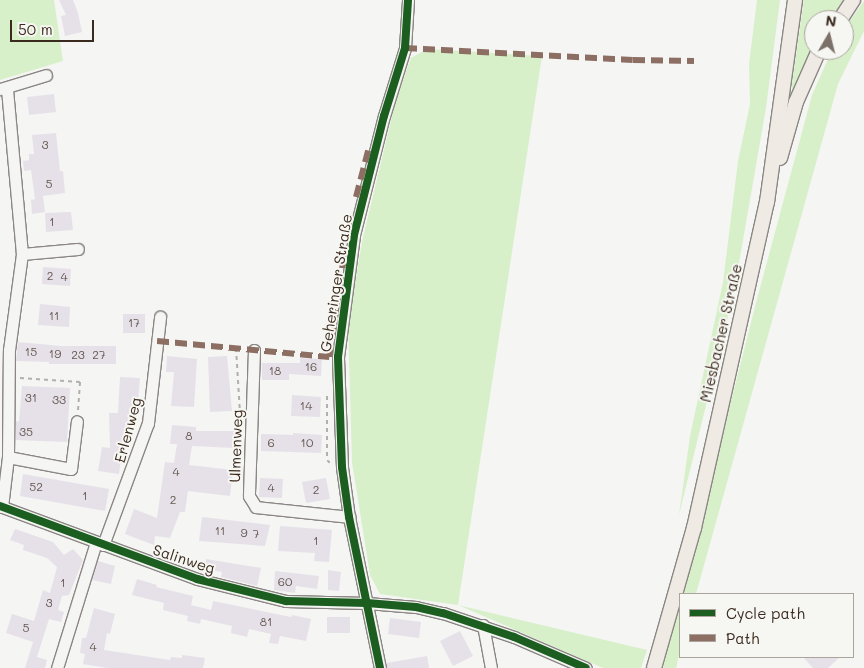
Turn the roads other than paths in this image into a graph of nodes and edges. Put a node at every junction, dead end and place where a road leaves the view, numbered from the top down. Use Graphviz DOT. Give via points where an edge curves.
graph roads {
  1 [pos="408,0"];
  2 [pos="795,0"];
  3 [pos="815,60"];
  4 [pos="46,75"];
  5 [pos="4,88"];
  6 [pos="766,202"];
  7 [pos="78,249"];
  8 [pos="22,254"];
  9 [pos="160,317"];
  10 [pos="254,350"];
  11 [pos="77,421"];
  12 [pos="8,457"];
  13 [pos="1,506"];
  14 [pos="349,517"];
  15 [pos="100,544"];
  16 [pos="367,603"];
  17 [pos="483,625"];
  18 [pos="656,664"];
  19 [pos="57,668"];
  20 [pos="380,668"];
  21 [pos="491,668"];
  22 [pos="586,668"];
  1 -- 14 [label="street, Geheringer Straße" via="405,48 354,235 338,346 342,467"];
  2 -- 6 [label="main road, Miesbacher Straße"];
  3 -- 6 [label="main road" via="796,102"];
  4 -- 5 [label="street"];
  5 -- 8 [label="street"];
  6 -- 18 [label="main road, Miesbacher Straße" via="694,528"];
  7 -- 8 [label="street"];
  8 -- 12 [label="street" via="9,350"];
  9 -- 15 [label="street, Erlenweg" via="148,423"];
  10 -- 14 [label="street, Ulmenweg" via="249,496 256,507"];
  11 -- 12 [label="street" via="71,469"];
  12 -- 13 [label="street"];
  13 -- 15 [label="street, Salinweg"];
  14 -- 16 [label="street, Geheringer Straße"];
  15 -- 16 [label="street, Salinweg" via="197,580 277,599 302,603"];
  15 -- 19 [label="street, Erlenweg"];
  16 -- 17 [label="street, Salinweg" via="416,608"];
  16 -- 20 [label="street, Geheringer Straße"];
  17 -- 21 [label="street"];
  17 -- 22 [label="street, Salinweg"];
}
